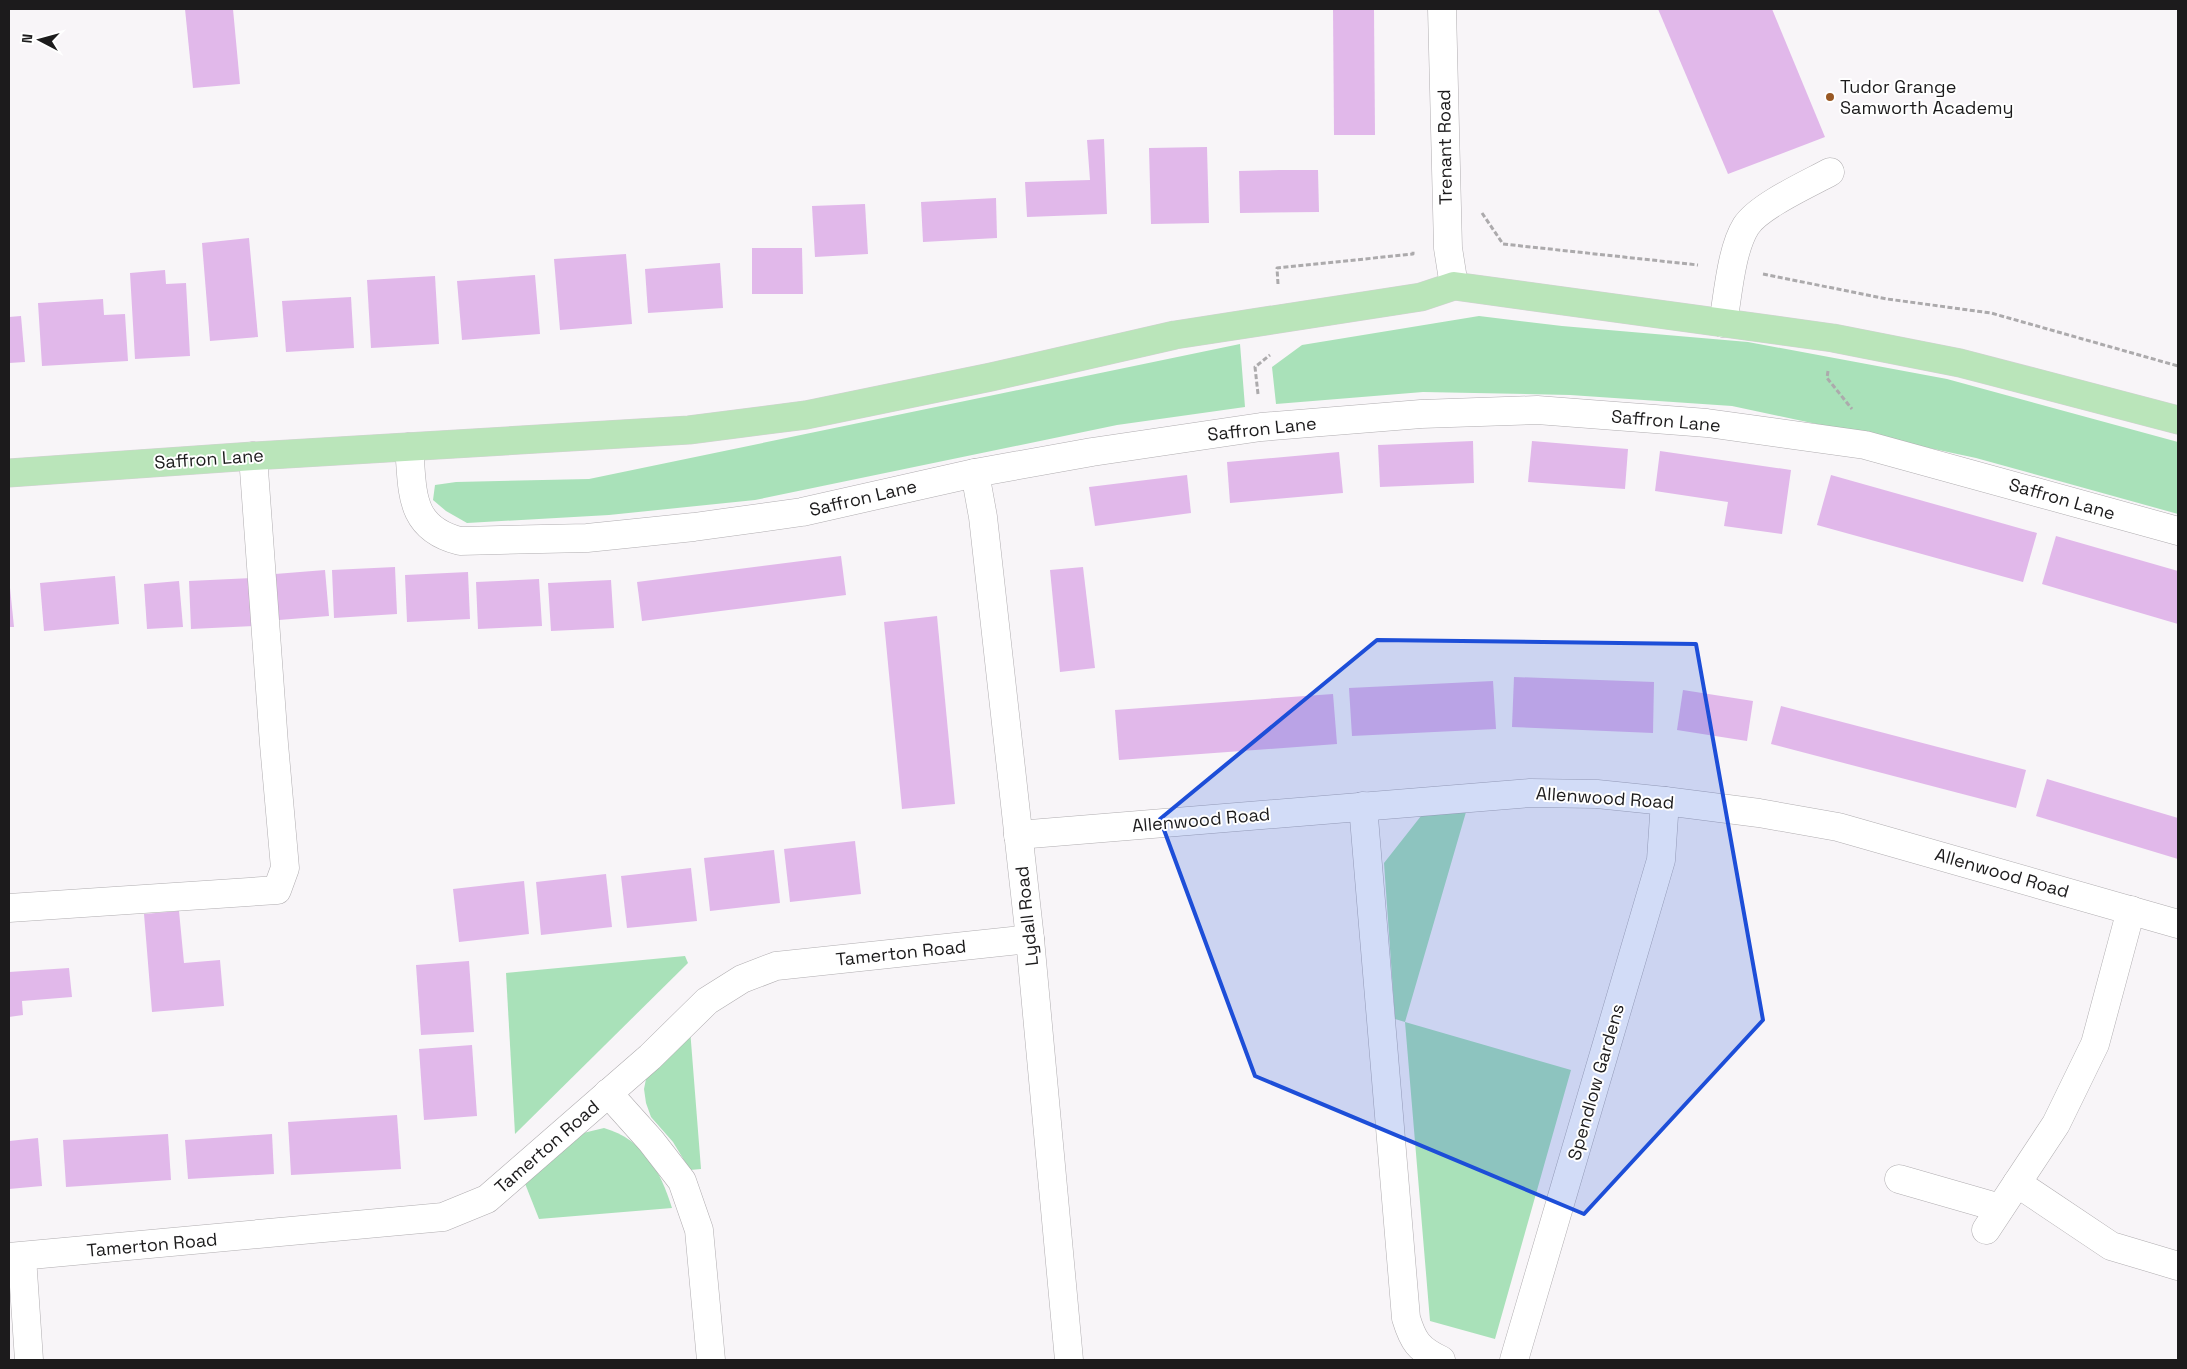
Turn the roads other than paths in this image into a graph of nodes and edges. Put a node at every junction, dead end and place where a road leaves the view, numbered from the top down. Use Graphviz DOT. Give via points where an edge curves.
graph roads {
  1 [pos="1442,9"];
  2 [pos="1830,172"];
  3 [pos="1454,286"];
  4 [pos="1723,323"];
  5 [pos="2178,420"];
  6 [pos="409,447"];
  7 [pos="253,456"];
  8 [pos="9,473"];
  9 [pos="975,473"];
  10 [pos="2178,531"];
  11 [pos="1664,801"];
  12 [pos="1363,806"];
  13 [pos="1018,835"];
  14 [pos="9,908"];
  15 [pos="2131,910"];
  16 [pos="2178,924"];
  17 [pos="1030,939"];
  18 [pos="608,1093"];
  19 [pos="1899,1179"];
  20 [pos="2017,1183"];
  21 [pos="16,1257"];
  22 [pos="2178,1266"];
  23 [pos="30,1360"];
  24 [pos="711,1360"];
  25 [pos="1069,1360"];
  26 [pos="1441,1360"];
  27 [pos="1514,1360"];
  1 -- 3 [label="street, Trenant Road" via="1448,248"];
  2 -- 4 [label="street" via="1760,211 1746,226 1732,268"];
  3 -- 4 [label="main road, Saffron Lane"];
  3 -- 6 [label="main road, Saffron Lane" via="1421,297 1176,335 806,415 689,430"];
  4 -- 5 [label="main road, Saffron Lane" via="1833,338 1960,363"];
  6 -- 7 [label="main road, Saffron Lane"];
  6 -- 9 [label="street, Saffron Lane" via="414,505 424,521 437,532 460,541 587,538 694,528 802,512"];
  7 -- 8 [label="main road, Saffron Lane"];
  7 -- 14 [label="street" via="285,868 277,890"];
  9 -- 10 [label="street, Saffron Lane" via="1261,427 1441,413 1537,410 1707,423 1865,445"];
  9 -- 13 [label="street, Lydall Road" via="983,517"];
  11 -- 12 [label="street, Allenwood Road" via="1597,794 1530,793"];
  11 -- 15 [label="street, Allenwood Road" via="1759,812 1838,827"];
  11 -- 27 [label="street, Spendlow Gardens" via="1661,860"];
  12 -- 13 [label="street, Allenwood Road"];
  12 -- 26 [label="street" via="1406,1318 1413,1339 1426,1352"];
  13 -- 17 [label="street, Lydall Road"];
  15 -- 16 [label="street, Allenwood Road"];
  15 -- 20 [label="street" via="2095,1044 2056,1124"];
  17 -- 18 [label="street, Tamerton Road" via="776,966 742,979 707,1001"];
  17 -- 25 [label="street, Lydall Road"];
  18 -- 21 [label="street, Tamerton Road" via="487,1199 443,1218"];
  18 -- 24 [label="street" via="682,1181 699,1230"];
  19 -- 20 [label="street" via="1993,1219"];
  20 -- 22 [label="street" via="2111,1246"];
  21 -- 23 [label="street, Tamerton Road"];
}
